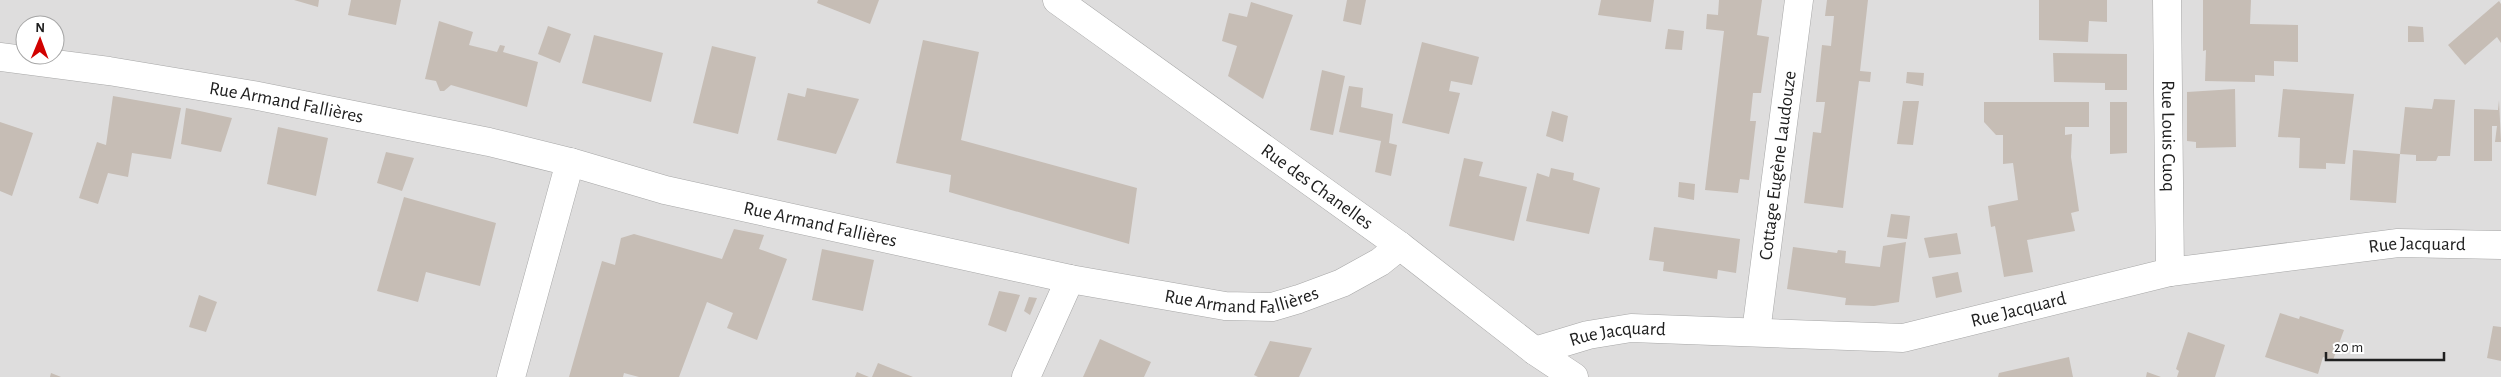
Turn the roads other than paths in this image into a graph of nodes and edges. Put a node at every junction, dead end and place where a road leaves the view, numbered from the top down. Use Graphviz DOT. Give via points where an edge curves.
graph roads {
  1 [pos="1058,0"];
  2 [pos="1800,0"];
  3 [pos="2167,0"];
  4 [pos="0,57"];
  5 [pos="570,162"];
  6 [pos="2501,245"];
  7 [pos="1400,246"];
  8 [pos="2170,272"];
  9 [pos="1070,279"];
  10 [pos="1756,332"];
  11 [pos="1536,351"];
  12 [pos="511,377"];
  13 [pos="1026,377"];
  14 [pos="1574,377"];
  1 -- 7 [label="street, Rue des Chanelles"];
  2 -- 10 [label="street, Cottage Eugène Laudouze"];
  3 -- 8 [label="street, Rue Louis Cuoq"];
  4 -- 5 [label="street, Rue Armand Fallières" via="253,95 479,140"];
  5 -- 9 [label="street, Rue Armand Fallières" via="665,190"];
  5 -- 12 [label="street"];
  6 -- 8 [label="street, Rue Jacquard" via="2398,243"];
  7 -- 9 [label="street, Rue Armand Fallières" via="1380,262 1342,283 1272,307 1225,306"];
  7 -- 11 [label="street, Rue des Chanelles"];
  8 -- 10 [label="street, Rue Jacquard" via="1903,338"];
  9 -- 13 [label="street"];
  10 -- 11 [label="street, Rue Jacquard" via="1631,328 1588,335"];
  11 -- 14 [label="street, Rue des Chanelles"];
}
